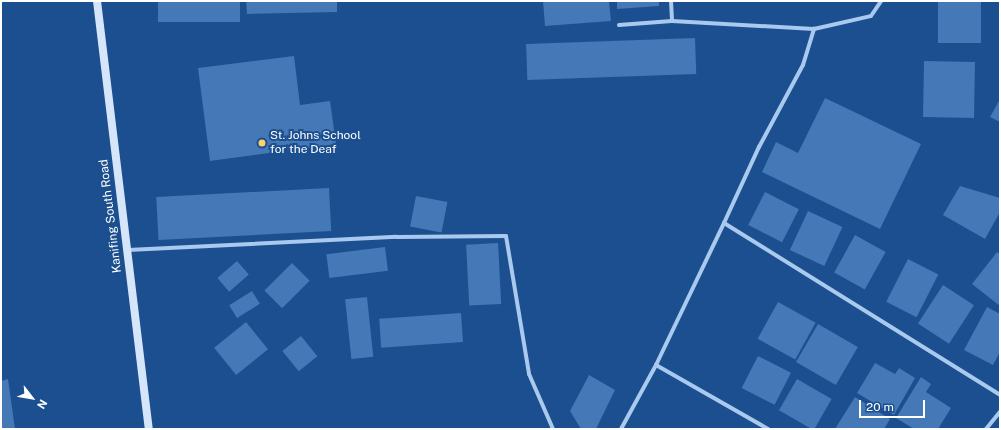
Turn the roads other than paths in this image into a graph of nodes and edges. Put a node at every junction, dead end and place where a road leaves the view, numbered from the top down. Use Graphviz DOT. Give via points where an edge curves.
graph roads {
  1 [pos="97,1"];
  2 [pos="671,1"];
  3 [pos="881,1"];
  4 [pos="672,21"];
  5 [pos="619,25"];
  6 [pos="814,29"];
  7 [pos="724,223"];
  8 [pos="128,250"];
  9 [pos="656,365"];
  10 [pos="1000,395"];
  11 [pos="1000,412"];
  12 [pos="149,429"];
  13 [pos="553,429"];
  14 [pos="621,429"];
  15 [pos="768,429"];
  16 [pos="986,429"];
  1 -- 8 [label="street, Kanifing South Road"];
  2 -- 4 [label="street"];
  3 -- 6 [label="street" via="871,16"];
  4 -- 5 [label="street"];
  4 -- 6 [label="street"];
  6 -- 7 [label="street" via="803,65 759,147"];
  7 -- 9 [label="street"];
  7 -- 10 [label="street"];
  8 -- 12 [label="street, Kanifing South Road"];
  8 -- 13 [label="street" via="396,237 506,236 529,374"];
  9 -- 14 [label="street"];
  9 -- 15 [label="street"];
  11 -- 16 [label="street"];
}
